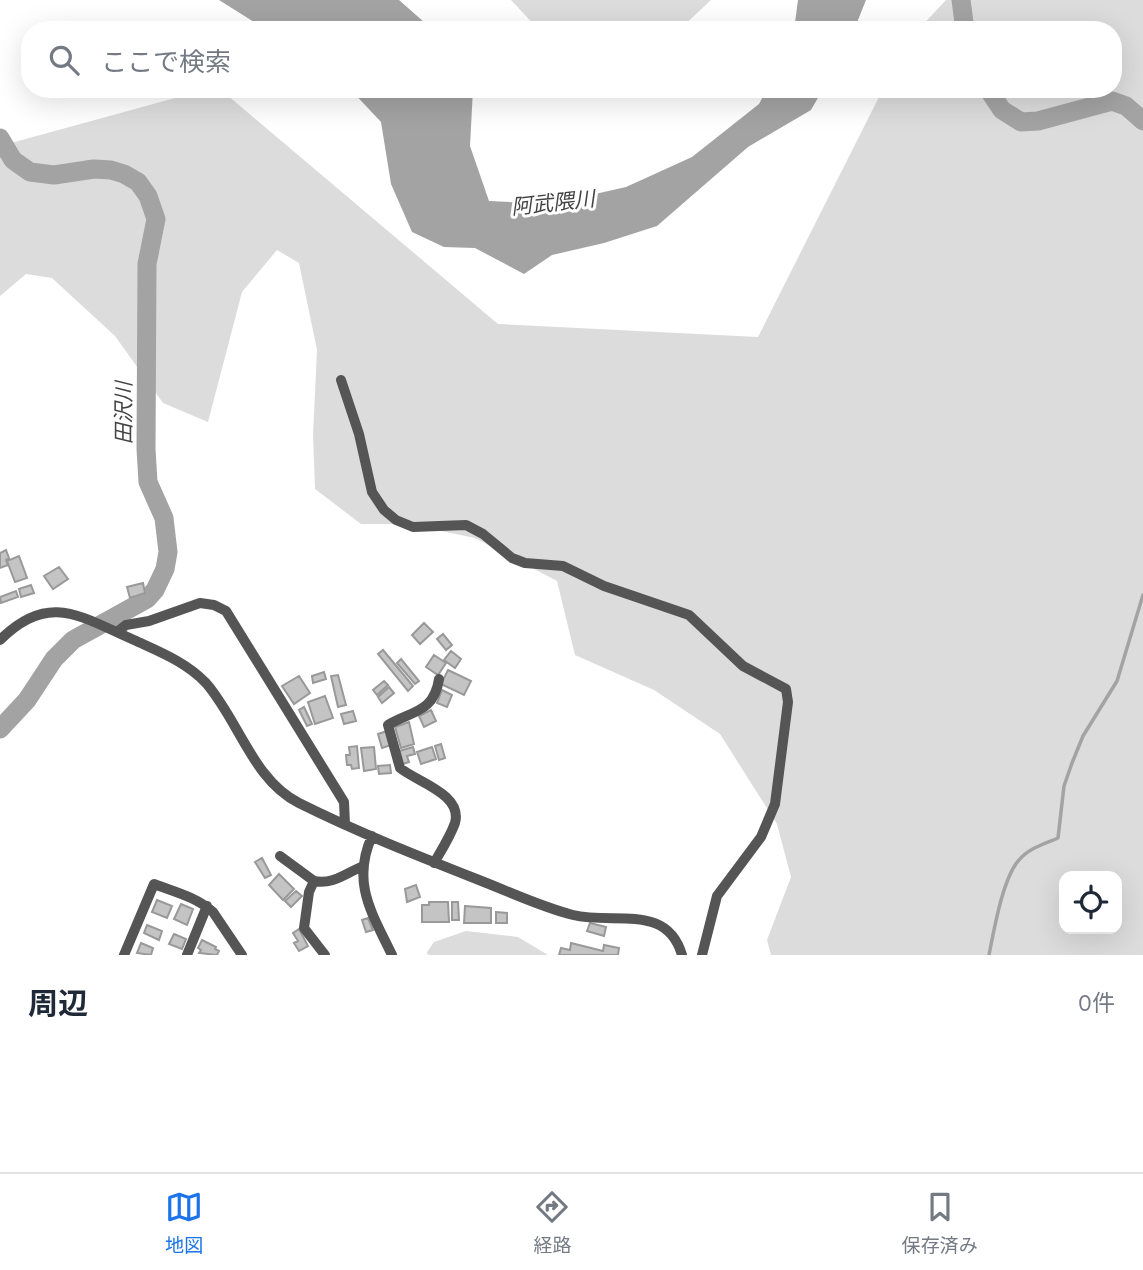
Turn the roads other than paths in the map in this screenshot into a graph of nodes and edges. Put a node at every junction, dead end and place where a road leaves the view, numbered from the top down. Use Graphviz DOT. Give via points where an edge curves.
graph roads {
  1 [pos="341,380"];
  2 [pos="117,632"];
  3 [pos="0,639"];
  4 [pos="439,679"];
  5 [pos="345,824"];
  6 [pos="372,836"];
  7 [pos="280,856"];
  8 [pos="434,863"];
  9 [pos="363,866"];
  10 [pos="313,881"];
  11 [pos="207,906"];
  12 [pos="124,955"];
  13 [pos="187,955"];
  14 [pos="242,955"];
  15 [pos="325,955"];
  16 [pos="392,955"];
  17 [pos="682,955"];
  18 [pos="702,955"];
  1 -- 18 [label="street" via="372,492 396,520 413,527 466,525 512,558 563,566 604,586 688,615 743,666 786,689 789,702 775,804 761,837 717,895"];
  2 -- 3 [label="street" via="63,612 34,615"];
  2 -- 5 [label="street" via="194,671 219,700 272,784 299,804"];
  2 -- 5 [label="street" via="133,622 201,603 226,611 344,802"];
  4 -- 8 [label="street" via="427,705 388,725 400,768 448,798 454,809 454,824"];
  5 -- 6 [label="street"];
  6 -- 8 [label="street"];
  6 -- 9 [label="street"];
  7 -- 10 [label="street"];
  8 -- 17 [label="street" via="574,915 656,921 673,935"];
  9 -- 10 [label="street" via="329,882"];
  9 -- 16 [label="street" via="363,892"];
  10 -- 15 [label="street" via="303,928"];
  11 -- 12 [label="street" via="154,884"];
  11 -- 13 [label="street"];
  11 -- 14 [label="street"];
}
